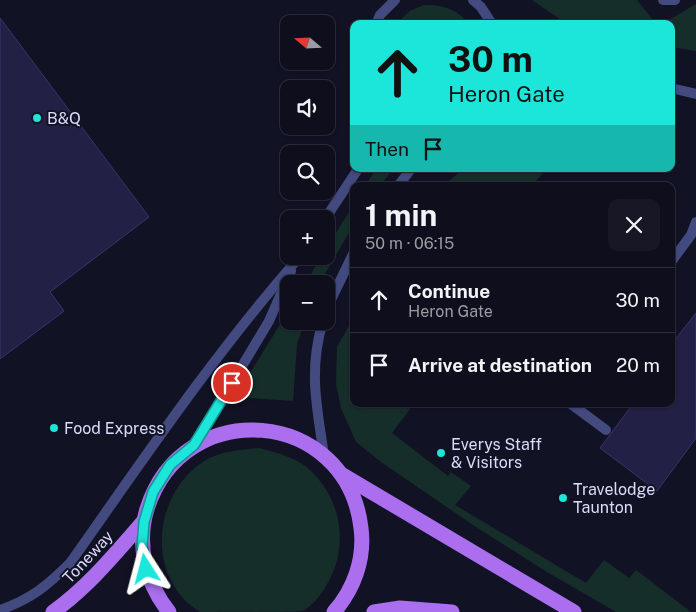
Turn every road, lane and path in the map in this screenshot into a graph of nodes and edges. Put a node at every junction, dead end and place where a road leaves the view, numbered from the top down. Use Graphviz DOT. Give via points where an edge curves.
graph roads {
  1 [pos="473,0"];
  2 [pos="663,0"];
  3 [pos="675,0"];
  4 [pos="392,1"];
  5 [pos="378,20"];
  6 [pos="492,20"];
  7 [pos="675,89"];
  8 [pos="696,94"];
  9 [pos="356,172"];
  10 [pos="409,172"];
  11 [pos="401,182"];
  12 [pos="331,210"];
  13 [pos="696,222"];
  14 [pos="675,257"];
  15 [pos="350,260"];
  16 [pos="291,265"];
  17 [pos="294,265"];
  18 [pos="335,291"];
  19 [pos="320,330"];
  20 [pos="574,407"];
  21 [pos="606,430"];
  22 [pos="194,445"];
  23 [pos="324,456"];
  24 [pos="340,473"];
  25 [pos="144,522"];
  26 [pos="0,610"];
  27 [pos="53,612"];
  28 [pos="169,612"];
  29 [pos="334,612"];
  30 [pos="374,612"];
  31 [pos="452,612"];
  32 [pos="574,612"];
  1 -- 6 [label="street"];
  2 -- 3 [label="street"];
  4 -- 5 [label="street"];
  7 -- 8 [label="street"];
  9 -- 12 [label="street"];
  10 -- 11 [label="street"];
  13 -- 14 [label="street"];
  15 -- 18 [label="street"];
  16 -- 26 [label="street" via="205,372 70,563 33,596"];
  17 -- 22 [label="street" via="268,321"];
  19 -- 23 [label="street" via="313,376"];
  20 -- 21 [label="street"];
  22 -- 23 [label="main road" via="215,435 261,429 284,434"];
  22 -- 25 [label="main road" via="170,465 153,492"];
  23 -- 24 [label="main road"];
  24 -- 29 [label="main road" via="352,493 362,538 353,583"];
  24 -- 32 [label="main road"];
  25 -- 27 [label="main road, Toneway" via="73,598"];
  25 -- 28 [label="main road" via="142,546 146,569"];
  30 -- 31 [label="main road" via="400,608"];
}
